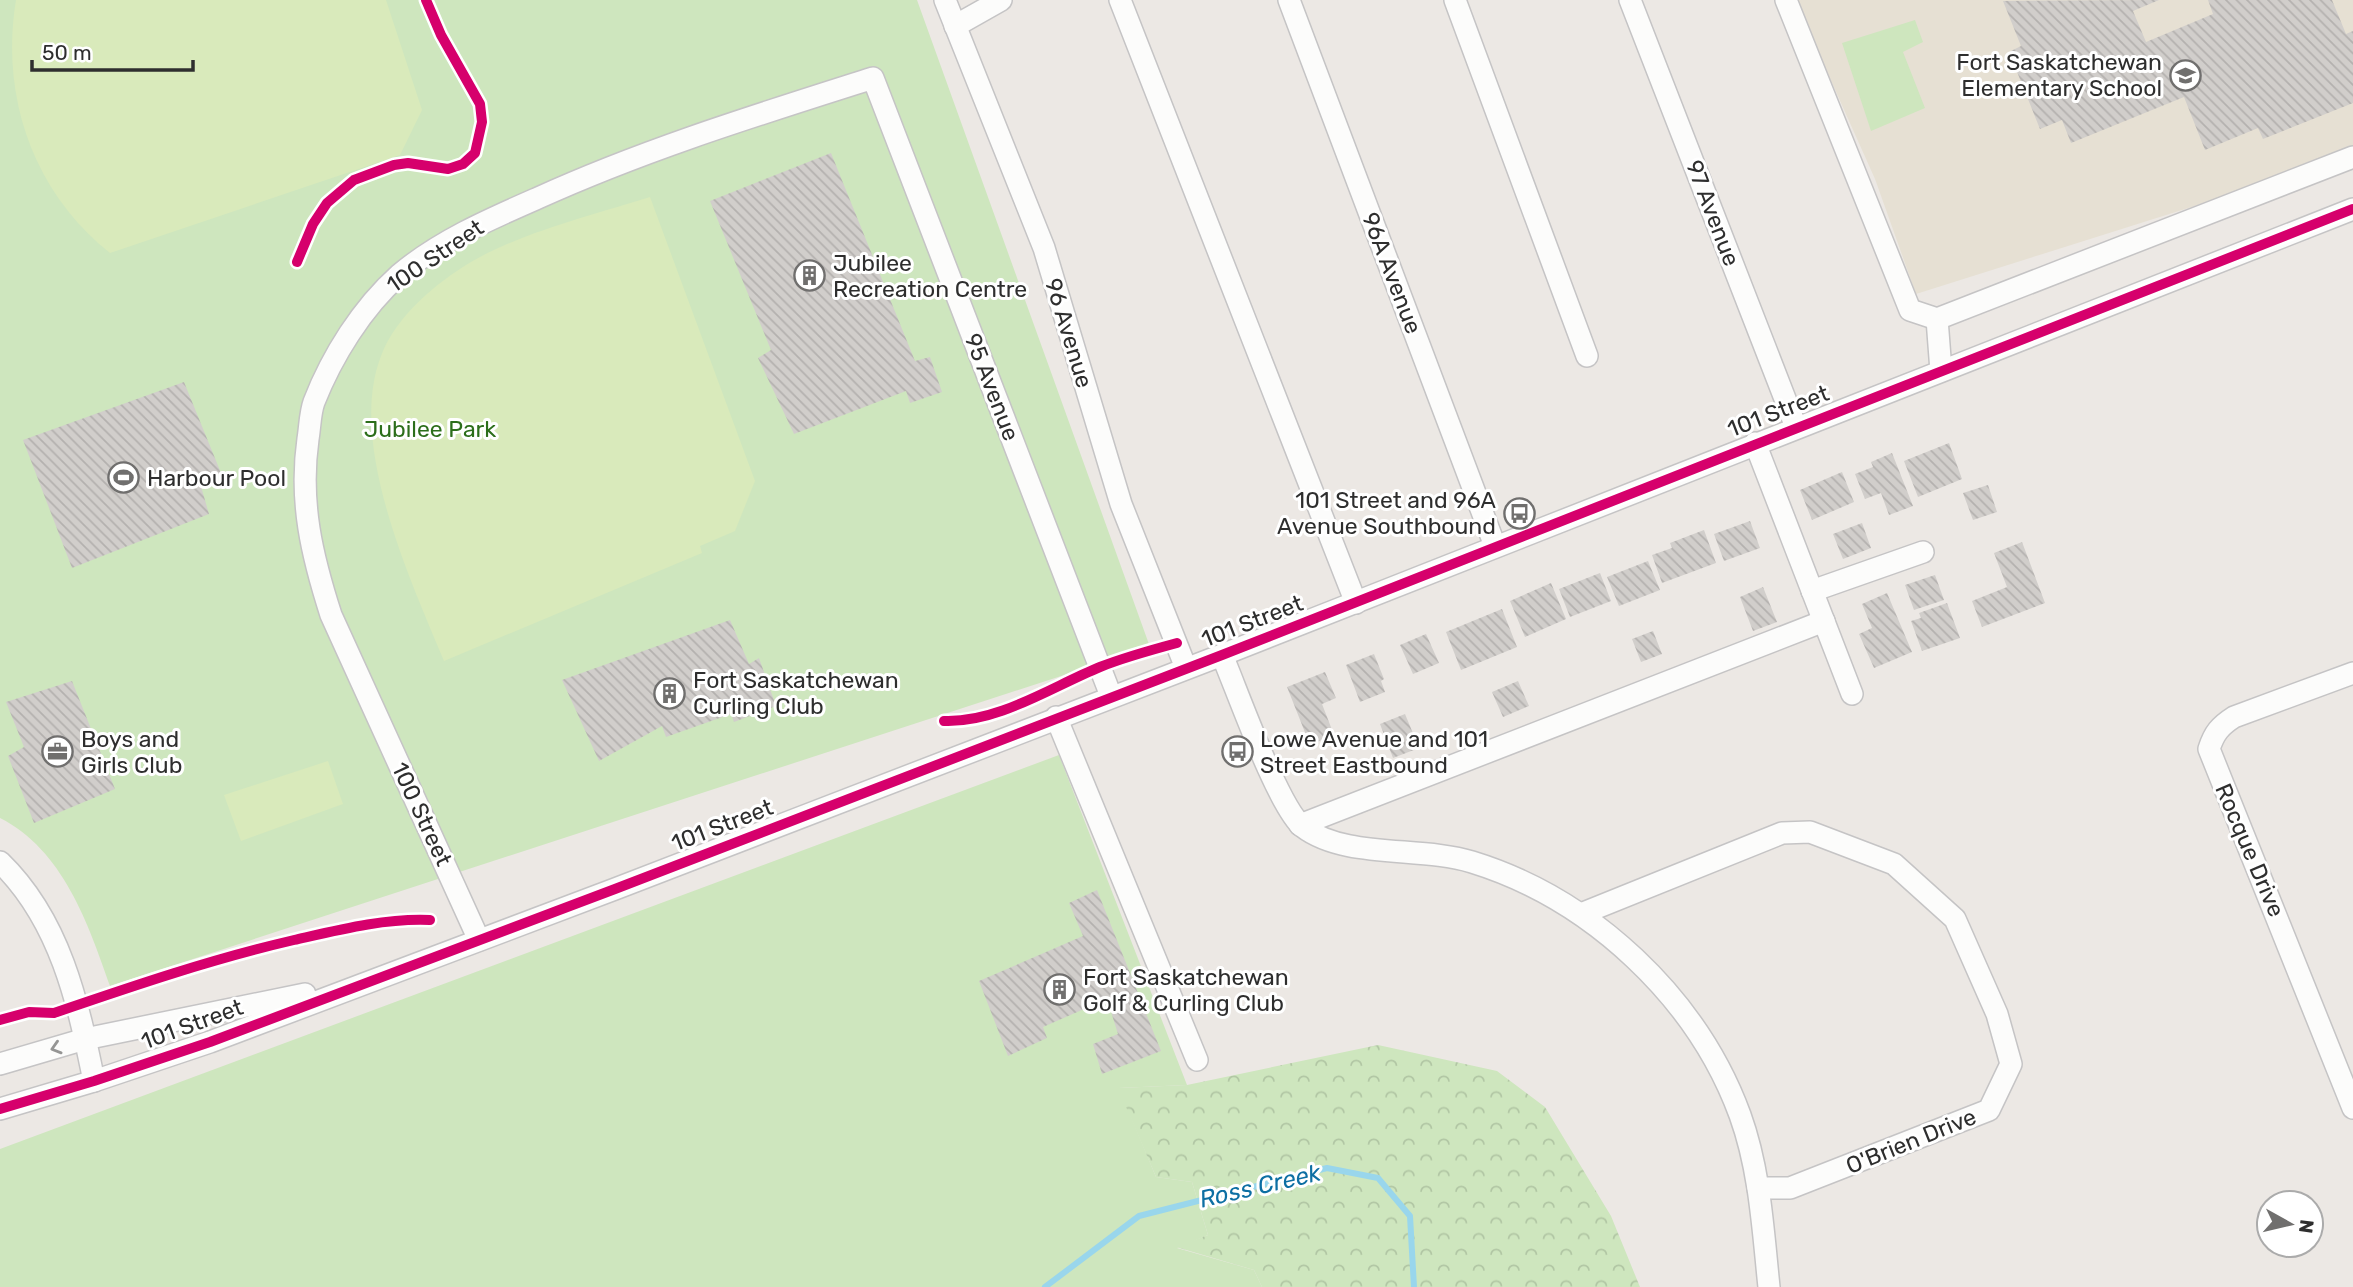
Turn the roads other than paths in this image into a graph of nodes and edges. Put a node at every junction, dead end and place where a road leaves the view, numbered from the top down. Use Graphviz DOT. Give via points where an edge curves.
graph roads {
  1 [pos="945,0"];
  2 [pos="1000,0"];
  3 [pos="1120,0"];
  4 [pos="1289,0"];
  5 [pos="1455,0"];
  6 [pos="1630,0"];
  7 [pos="1786,0"];
  8 [pos="955,26"];
  9 [pos="873,78"];
  10 [pos="2353,157"];
  11 [pos="2353,209"];
  12 [pos="1937,319"];
  13 [pos="1587,356"];
  14 [pos="1941,371"];
  15 [pos="1796,427"];
  16 [pos="1755,443"];
  17 [pos="1496,546"];
  18 [pos="1923,552"];
  19 [pos="1812,591"];
  20 [pos="1356,603"];
  21 [pos="1824,621"];
  22 [pos="1222,655"];
  23 [pos="1186,668"];
  24 [pos="2353,673"];
  25 [pos="1852,694"];
  26 [pos="1111,696"];
  27 [pos="1056,717"];
  28 [pos="1300,825"];
  29 [pos="0,862"];
  30 [pos="1581,914"];
  31 [pos="479,940"];
  32 [pos="362,982"];
  33 [pos="85,1039"];
  34 [pos="1196,1060"];
  35 [pos="0,1064"];
  36 [pos="94,1082"];
  37 [pos="2353,1108"];
  38 [pos="0,1109"];
  39 [pos="1758,1188"];
  40 [pos="1769,1287"];
  1 -- 8 [label="street, 96 Avenue"];
  2 -- 8 [label="street"];
  3 -- 20 [label="street"];
  4 -- 17 [label="street, 96A Avenue"];
  5 -- 13 [label="street"];
  6 -- 15 [label="street, 97 Avenue"];
  7 -- 12 [label="street" via="1910,310"];
  8 -- 23 [label="street, 96 Avenue" via="1044,248 1121,504"];
  9 -- 26 [label="street, 95 Avenue"];
  9 -- 31 [label="street, 100 Street" via="603,168 474,226 401,274 375,298 352,328 314,404 305,462 305,516 314,562 331,615"];
  10 -- 12 [label="street"];
  11 -- 14 [label="street, 101 Street"];
  12 -- 14 [label="street"];
  14 -- 15 [label="street, 101 Street"];
  15 -- 16 [label="street, 101 Street"];
  16 -- 17 [label="street, 101 Street"];
  16 -- 19 [label="street"];
  17 -- 20 [label="street, 101 Street"];
  18 -- 19 [label="street"];
  19 -- 21 [label="street"];
  20 -- 22 [label="street, 101 Street"];
  21 -- 25 [label="street"];
  21 -- 28 [label="street"];
  22 -- 23 [label="street, 101 Street"];
  22 -- 28 [label="street" via="1280,793"];
  23 -- 26 [label="street, 101 Street"];
  24 -- 37 [label="street, Rocque Drive" via="2234,717 2221,725 2209,749"];
  26 -- 27 [label="street, 101 Street"];
  27 -- 31 [label="street, 101 Street"];
  27 -- 34 [label="street"];
  28 -- 30 [label="street" via="1332,842 1441,854 1472,862"];
  29 -- 33 [label="street" via="47,923"];
  30 -- 39 [label="street" via="1661,985 1696,1029 1726,1080 1741,1118"];
  30 -- 39 [label="street, O'Brien Drive" via="1796,831 1810,832 1894,864 1955,919 1997,1014 2011,1064 1990,1110 1790,1188"];
  31 -- 32 [label="street, 101 Street"];
  32 -- 33 [label="street, 101 Street"];
  32 -- 36 [label="street, 101 Street"];
  33 -- 35 [label="street, 101 Street, one-way"];
  33 -- 36 [label="street"];
  36 -- 38 [label="street, 101 Street"];
  39 -- 40 [label="street"];
}
